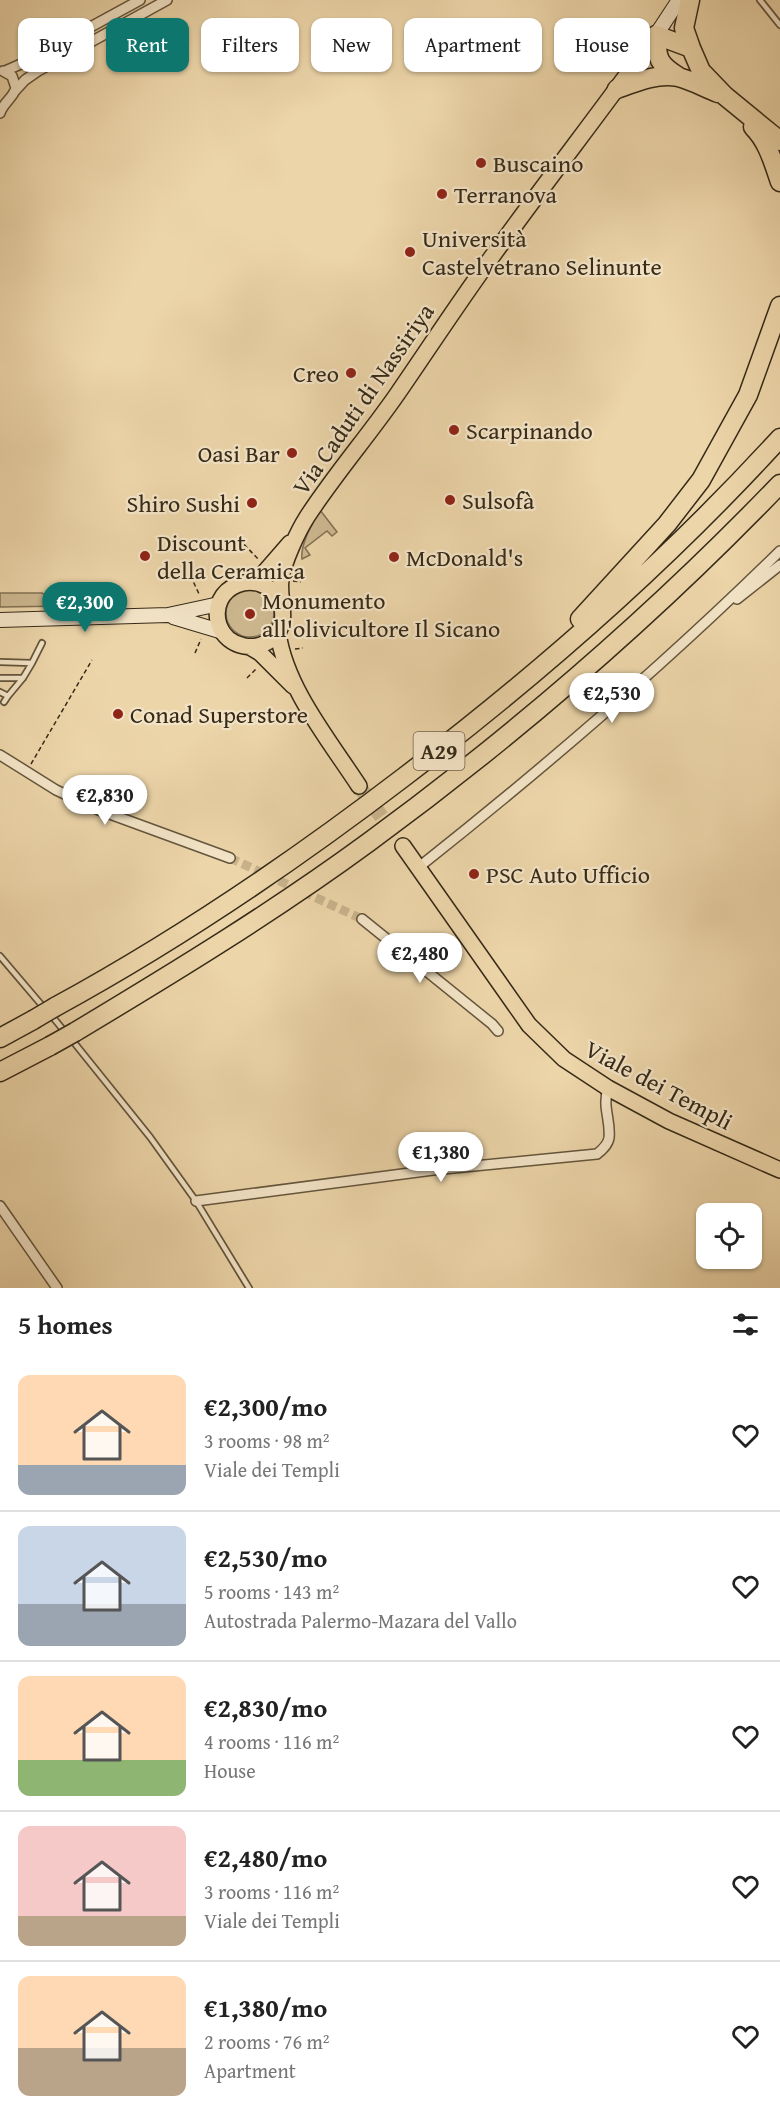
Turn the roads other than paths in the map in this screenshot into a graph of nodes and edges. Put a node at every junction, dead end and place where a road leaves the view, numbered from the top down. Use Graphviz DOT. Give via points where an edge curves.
graph roads {
  1 [pos="140,0"];
  2 [pos="167,0"];
  3 [pos="679,0"];
  4 [pos="690,0"];
  5 [pos="760,0"];
  6 [pos="146,11"];
  7 [pos="780,25"];
  8 [pos="656,35"];
  9 [pos="691,48"];
  10 [pos="2,70"];
  11 [pos="678,77"];
  12 [pos="617,89"];
  13 [pos="725,96"];
  14 [pos="7,98"];
  15 [pos="0,113"];
  16 [pos="750,117"];
  17 [pos="780,126"];
  18 [pos="780,141"];
  19 [pos="780,182"];
  20 [pos="780,306"];
  21 [pos="780,438"];
  22 [pos="780,484"];
  23 [pos="297,534"];
  24 [pos="780,551"];
  25 [pos="780,565"];
  26 [pos="253,582"];
  27 [pos="281,601"];
  28 [pos="219,604"];
  29 [pos="168,615"];
  30 [pos="711,619"];
  31 [pos="0,620"];
  32 [pos="223,632"];
  33 [pos="278,633"];
  34 [pos="42,643"];
  35 [pos="250,647"];
  36 [pos="0,662"];
  37 [pos="32,663"];
  38 [pos="0,678"];
  39 [pos="23,678"];
  40 [pos="297,690"];
  41 [pos="0,692"];
  42 [pos="8,696"];
  43 [pos="4,702"];
  44 [pos="442,748"];
  45 [pos="0,755"];
  46 [pos="359,786"];
  47 [pos="403,846"];
  48 [pos="230,858"];
  49 [pos="419,867"];
  50 [pos="362,919"];
  51 [pos="0,956"];
  52 [pos="498,1030"];
  53 [pos="0,1038"];
  54 [pos="0,1072"];
  55 [pos="608,1088"];
  56 [pos="780,1170"];
  57 [pos="196,1201"];
  58 [pos="0,1206"];
  59 [pos="57,1288"];
  60 [pos="249,1288"];
  1 -- 6 [label="street"];
  1 -- 10 [label="street" via="30,60"];
  2 -- 6 [label="street"];
  3 -- 8 [label="main road, Via Caduti di Nassiriya"];
  4 -- 9 [label="highway" via="684,28"];
  5 -- 7 [label="lane"];
  6 -- 14 [label="street" via="38,71"];
  8 -- 9 [label="highway"];
  8 -- 11 [label="highway" via="657,57 665,69"];
  8 -- 12 [label="main road, Via Caduti di Nassiriya"];
  9 -- 13 [label="highway" via="701,71"];
  10 -- 14 [label="street" via="15,80"];
  11 -- 12 [label="highway" via="644,79"];
  11 -- 13 [label="highway"];
  12 -- 23 [label="main road, Via Caduti di Nassiriya" via="344,462"];
  13 -- 16 [label="highway"];
  14 -- 15 [label="street"];
  16 -- 17 [label="highway"];
  16 -- 18 [label="highway"];
  16 -- 19 [label="highway"];
  20 -- 44 [label="highway" via="748,395 701,480 667,524 553,648 459,728"];
  21 -- 44 [label="highway, A29" via="667,553 558,653"];
  22 -- 54 [label="highway, A29, bridge" via="636,624 439,790 198,958"];
  23 -- 26 [label="main road"];
  23 -- 27 [label="main road" via="281,578"];
  24 -- 30 [label="street"];
  25 -- 30 [label="street"];
  26 -- 27 [label="main road" via="270,588"];
  26 -- 28 [label="main road" via="232,587"];
  27 -- 33 [label="main road" via="282,623"];
  28 -- 29 [label="main road"];
  28 -- 32 [label="main road"];
  29 -- 31 [label="main road"];
  29 -- 32 [label="main road"];
  30 -- 49 [label="street"];
  32 -- 35 [label="main road" via="234,643"];
  33 -- 35 [label="main road" via="266,643"];
  33 -- 40 [label="main road"];
  34 -- 37 [label="lane"];
  35 -- 40 [label="main road"];
  36 -- 37 [label="lane"];
  37 -- 39 [label="lane"];
  38 -- 39 [label="lane"];
  39 -- 42 [label="lane"];
  40 -- 46 [label="main road"];
  41 -- 42 [label="lane"];
  42 -- 43 [label="lane"];
  44 -- 53 [label="highway, A29, bridge" via="332,832 226,904 141,958"];
  45 -- 48 [label="street" via="56,790 99,810"];
  47 -- 49 [label="main road, Viale dei Templi"];
  49 -- 55 [label="main road, Viale dei Templi" via="529,1025 564,1059"];
  50 -- 52 [label="street"];
  51 -- 57 [label="lane" via="98,1071"];
  55 -- 56 [label="main road, Viale dei Templi" via="669,1121"];
  55 -- 57 [label="street" via="604,1101 609,1140 597,1154 433,1170"];
  57 -- 60 [label="lane"];
  58 -- 59 [label="street"];
}
